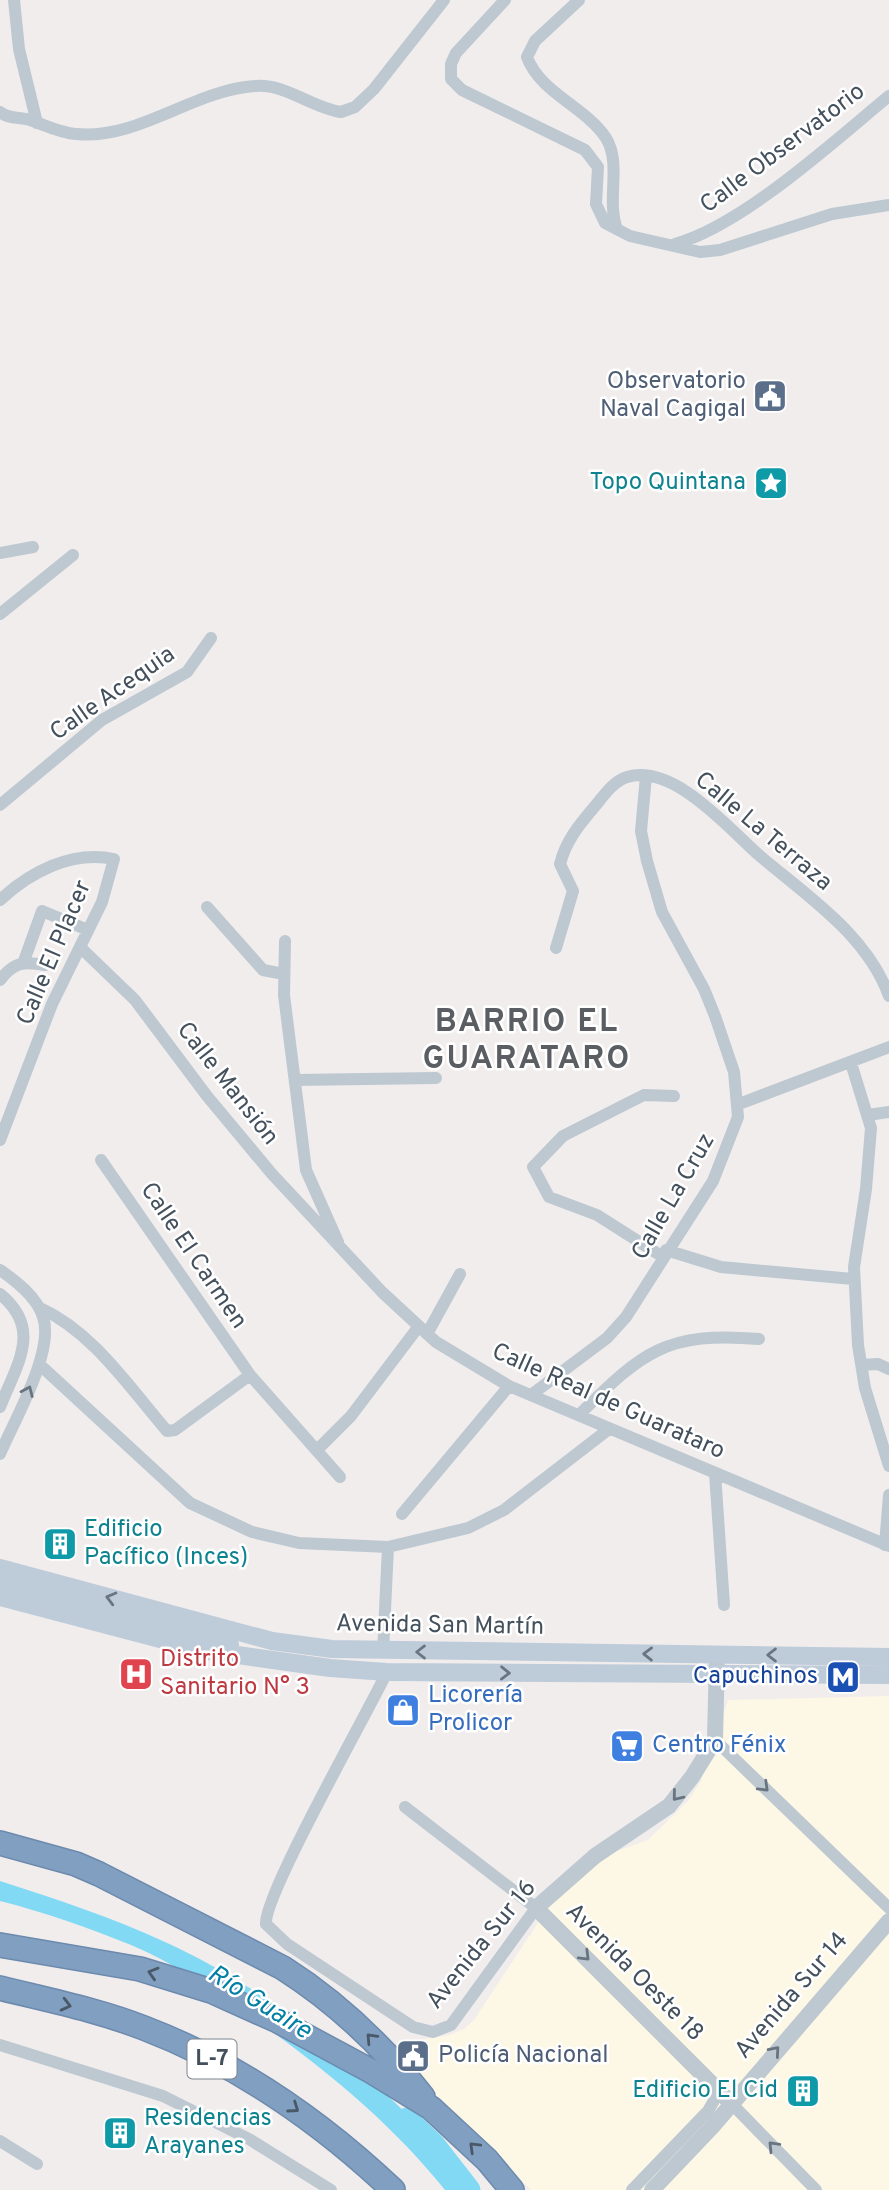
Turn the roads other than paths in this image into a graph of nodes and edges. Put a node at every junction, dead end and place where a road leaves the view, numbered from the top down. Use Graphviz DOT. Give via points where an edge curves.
graph roads {
  1 [pos="14,0"];
  2 [pos="444,0"];
  3 [pos="505,0"];
  4 [pos="579,0"];
  5 [pos="889,96"];
  6 [pos="0,112"];
  7 [pos="37,123"];
  8 [pos="889,205"];
  9 [pos="617,229"];
  10 [pos="674,244"];
  11 [pos="33,547"];
  12 [pos="0,553"];
  13 [pos="73,555"];
  14 [pos="0,614"];
  15 [pos="211,638"];
  16 [pos="646,776"];
  17 [pos="0,805"];
  18 [pos="0,900"];
  19 [pos="207,907"];
  20 [pos="88,930"];
  21 [pos="285,941"];
  22 [pos="80,947"];
  23 [pos="556,948"];
  24 [pos="24,961"];
  25 [pos="45,965"];
  26 [pos="284,974"];
  27 [pos="0,980"];
  28 [pos="889,996"];
  29 [pos="889,1047"];
  30 [pos="851,1062"];
  31 [pos="436,1078"];
  32 [pos="295,1080"];
  33 [pos="674,1096"];
  34 [pos="738,1104"];
  35 [pos="889,1112"];
  36 [pos="868,1115"];
  37 [pos="0,1140"];
  38 [pos="101,1160"];
  39 [pos="341,1248"];
  40 [pos="664,1254"];
  41 [pos="0,1270"];
  42 [pos="460,1273"];
  43 [pos="853,1279"];
  44 [pos="0,1294"];
  45 [pos="40,1308"];
  46 [pos="423,1330"];
  47 [pos="759,1339"];
  48 [pos="39,1364"];
  49 [pos="862,1364"];
  50 [pos="889,1368"];
  51 [pos="250,1375"];
  52 [pos="509,1386"];
  53 [pos="531,1395"];
  54 [pos="0,1407"];
  55 [pos="580,1414"];
  56 [pos="609,1429"];
  57 [pos="317,1450"];
  58 [pos="0,1454"];
  59 [pos="889,1466"];
  60 [pos="715,1473"];
  61 [pos="341,1477"];
  62 [pos="889,1495"];
  63 [pos="402,1514"];
  64 [pos="887,1545"];
  65 [pos="388,1546"];
  66 [pos="1,1571"];
  67 [pos="0,1597"];
  68 [pos="724,1605"];
  69 [pos="199,1636"];
  70 [pos="272,1641"];
  71 [pos="383,1652"];
  72 [pos="717,1655"];
  73 [pos="889,1657"];
  74 [pos="291,1663"];
  75 [pos="387,1672"];
  76 [pos="718,1675"];
  77 [pos="889,1675"];
  78 [pos="715,1740"];
  79 [pos="405,1807"];
  80 [pos="0,1843"];
  81 [pos="536,1908"];
  82 [pos="889,1908"];
  83 [pos="889,1921"];
  84 [pos="0,1945"];
  85 [pos="0,1988"];
  86 [pos="0,2045"];
  87 [pos="725,2096"];
  88 [pos="431,2108"];
  89 [pos="0,2141"];
  90 [pos="37,2164"];
  91 [pos="331,2190"];
  92 [pos="393,2190"];
  93 [pos="512,2190"];
  94 [pos="632,2190"];
  95 [pos="652,2190"];
  96 [pos="816,2190"];
  1 -- 7 [label="street" via="19,49"];
  2 -- 7 [label="street" via="374,89 355,107 341,112 258,85 108,133 75,134"];
  3 -- 9 [label="street" via="456,53 451,79 462,90 585,150 598,167 597,211"];
  4 -- 9 [label="street" via="535,41 527,57 534,71 597,128 610,146 611,201"];
  5 -- 10 [label="street, Calle Observatorio" via="736,215 693,239"];
  6 -- 7 [label="street"];
  8 -- 10 [label="street, Calle Observatorio" via="816,218 720,250 700,252"];
  9 -- 10 [label="street"];
  11 -- 12 [label="street"];
  13 -- 14 [label="street"];
  15 -- 17 [label="street, Calle Acequia" via="187,672 102,720"];
  16 -- 23 [label="street" via="620,781 572,834 560,864 573,891"];
  16 -- 28 [label="street, Calle La Terraza" via="666,780 692,796 816,902 871,958"];
  16 -- 34 [label="street, Calle La Cruz" via="641,831 652,881 662,912 715,1016 734,1072"];
  18 -- 20 [label="street, Calle El Placer" via="34,873 84,855 114,859 103,902"];
  19 -- 26 [label="street" via="263,970"];
  20 -- 22 [label="street, Calle El Placer"];
  20 -- 24 [label="street" via="43,911"];
  21 -- 26 [label="street"];
  22 -- 37 [label="street, Calle El Placer" via="52,1004"];
  22 -- 39 [label="street, Calle Mansión" via="135,999 241,1138"];
  24 -- 25 [label="street"];
  24 -- 27 [label="street" via="12,966"];
  26 -- 32 [label="street"];
  29 -- 30 [label="street"];
  30 -- 34 [label="street"];
  30 -- 36 [label="street"];
  31 -- 32 [label="street"];
  32 -- 39 [label="street" via="306,1170"];
  33 -- 40 [label="street" via="644,1095 564,1136 533,1167 549,1197 597,1215"];
  34 -- 40 [label="street, Calle La Cruz" via="734,1132 721,1166"];
  35 -- 36 [label="street"];
  36 -- 43 [label="street" via="870,1144"];
  38 -- 51 [label="street, Calle El Carmen"];
  39 -- 46 [label="street, Calle Real de Guarataro"];
  40 -- 43 [label="street" via="721,1267"];
  40 -- 53 [label="street, Calle La Cruz" via="618,1326"];
  41 -- 45 [label="street"];
  42 -- 46 [label="street"];
  43 -- 49 [label="street"];
  44 -- 54 [label="street" via="22,1318 25,1334"];
  45 -- 48 [label="street" via="45,1325"];
  45 -- 51 [label="street" via="90,1343 167,1430 175,1430"];
  46 -- 52 [label="street, Calle Real de Guarataro"];
  46 -- 57 [label="street"];
  47 -- 55 [label="street" via="713,1336 653,1350 621,1373"];
  58 -- 48 [label="street, one-way"];
  48 -- 65 [label="street" via="190,1503 214,1516 252,1532 299,1543"];
  49 -- 50 [label="street"];
  49 -- 59 [label="street"];
  51 -- 57 [label="street, Calle El Carmen"];
  52 -- 53 [label="street, Calle Real de Guarataro"];
  52 -- 63 [label="street"];
  53 -- 55 [label="street, Calle Real de Guarataro"];
  55 -- 56 [label="street, Calle Real de Guarataro"];
  56 -- 60 [label="street, Calle Real de Guarataro"];
  56 -- 65 [label="street" via="488,1520"];
  57 -- 61 [label="street, Calle El Carmen"];
  60 -- 64 [label="street, Calle Real de Guarataro"];
  60 -- 68 [label="street"];
  62 -- 64 [label="street"];
  65 -- 71 [label="street"];
  66 -- 69 [label="main road"];
  70 -- 66 [label="main road, Avenida San Martín, one-way"];
  67 -- 74 [label="main road, Avenida San Martín" via="202,1650"];
  69 -- 70 [label="main road"];
  69 -- 74 [label="main road"];
  70 -- 71 [label="main road, Avenida San Martín"];
  72 -- 71 [label="main road, Avenida San Martín, one-way"];
  73 -- 72 [label="main road, Avenida San Martín, one-way"];
  72 -- 76 [label="street"];
  74 -- 75 [label="main road, Avenida San Martín"];
  75 -- 76 [label="main road, Avenida San Martín, one-way"];
  75 -- 81 [label="street, Avenida Sur 16" via="265,1915 271,1931 413,2027 433,2032 451,2025"];
  76 -- 77 [label="main road, Avenida San Martín"];
  76 -- 78 [label="street"];
  78 -- 81 [label="street, Avenida Sur 16, one-way" via="669,1806 595,1856"];
  78 -- 82 [label="street, one-way"];
  79 -- 81 [label="street, Avenida Oeste 18"];
  88 -- 80 [label="highway, one-way" via="404,2072 311,1986 231,1939 76,1864"];
  81 -- 87 [label="street, Avenida Oeste 18, one-way"];
  87 -- 83 [label="street, Avenida Sur 14, one-way"];
  88 -- 84 [label="highway, L-7, one-way" via="278,2021 211,1991 93,1959"];
  85 -- 92 [label="highway, L-7, one-way" via="131,2023 210,2058 298,2111"];
  86 -- 91 [label="street" via="163,2096 249,2139"];
  87 -- 94 [label="street"];
  87 -- 95 [label="street, Avenida Sur 14" via="712,2127"];
  96 -- 87 [label="street, Avenida Oeste 18, one-way"];
  93 -- 88 [label="highway, L-7, one-way"];
  89 -- 90 [label="street"];
}
